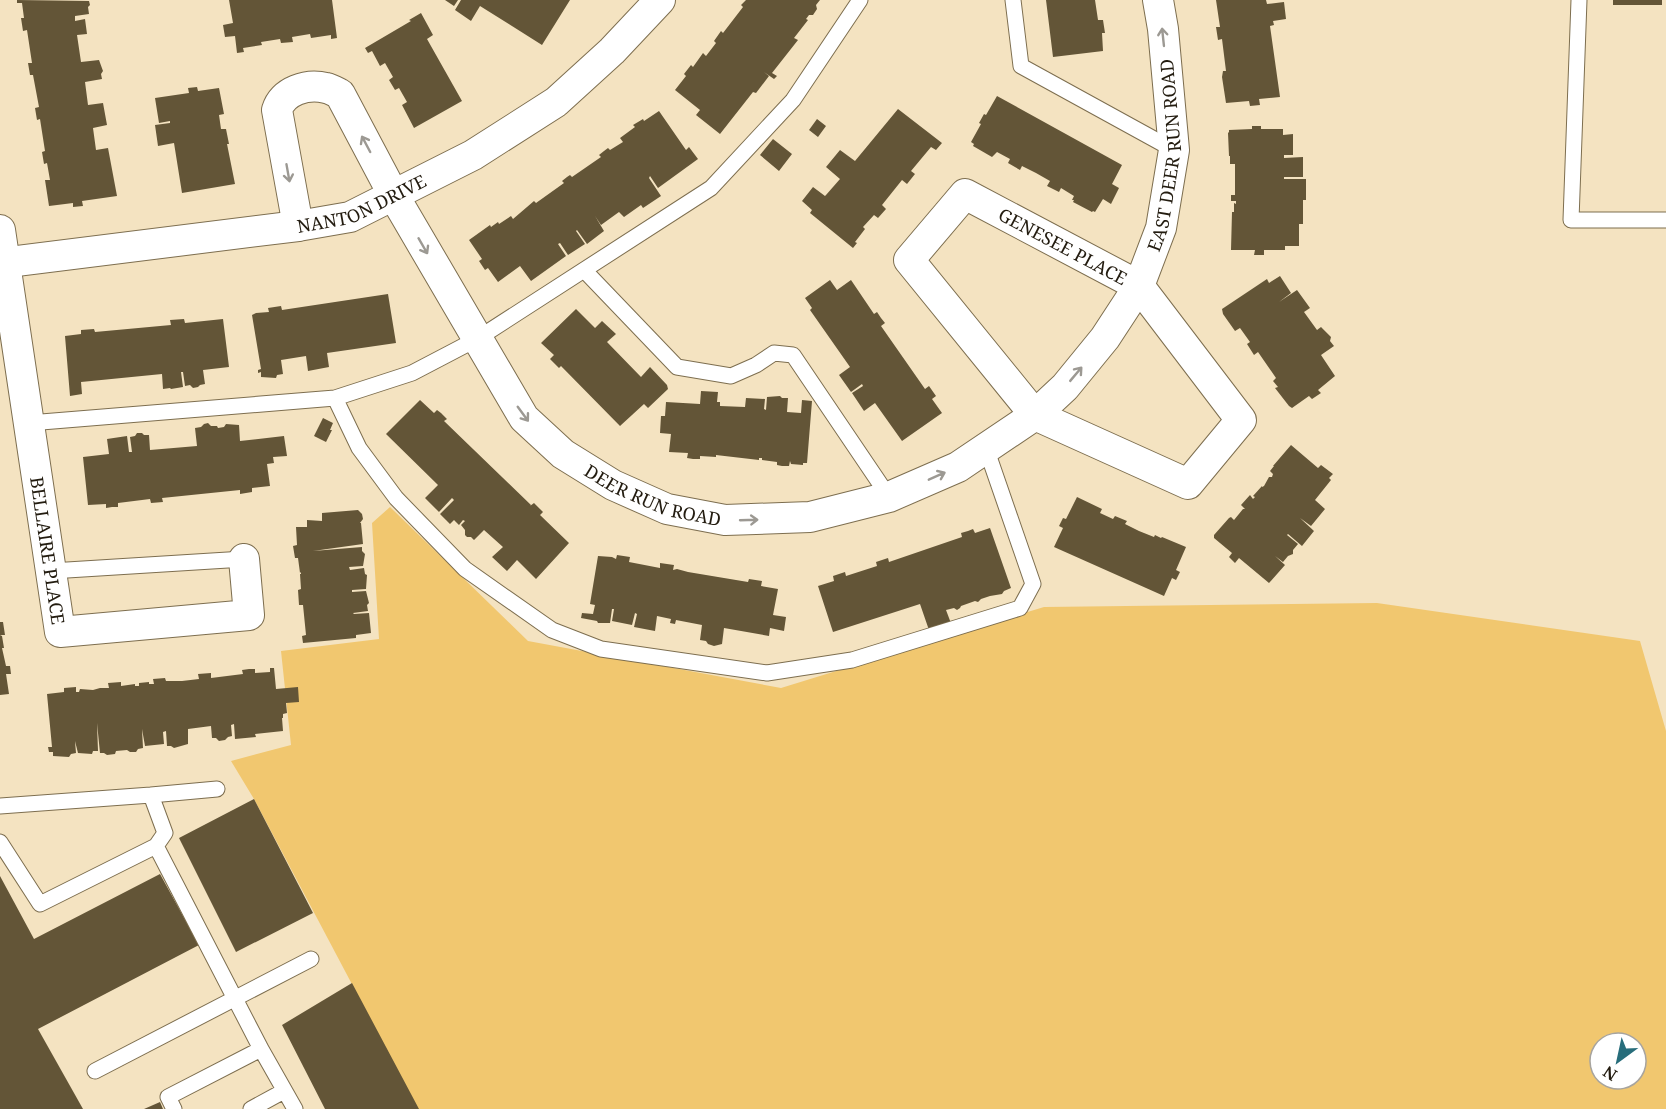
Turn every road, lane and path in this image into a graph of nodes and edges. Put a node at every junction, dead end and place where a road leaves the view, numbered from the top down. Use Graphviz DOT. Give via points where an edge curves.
graph roads {
  1 [pos="660,0"];
  2 [pos="860,0"];
  3 [pos="1013,0"];
  4 [pos="1158,0"];
  5 [pos="1579,0"];
  6 [pos="1174,150"];
  7 [pos="394,196"];
  8 [pos="1666,220"];
  9 [pos="298,225"];
  10 [pos="0,230"];
  11 [pos="2,263"];
  12 [pos="584,270"];
  13 [pos="1139,286"];
  14 [pos="477,339"];
  15 [pos="335,398"];
  16 [pos="1035,415"];
  17 [pos="29,423"];
  18 [pos="986,448"];
  19 [pos="889,497"];
  20 [pos="244,559"];
  21 [pos="51,571"];
  22 [pos="216,789"];
  23 [pos="151,795"];
  24 [pos="0,806"];
  25 [pos="0,842"];
  26 [pos="156,846"];
  27 [pos="311,959"];
  28 [pos="235,999"];
  29 [pos="261,1049"];
  30 [pos="95,1071"];
  31 [pos="285,1091"];
  32 [pos="174,1109"];
  33 [pos="251,1109"];
  34 [pos="295,1109"];
  1 -- 7 [label="street, NANTON DRIVE" via="556,102 473,155"];
  2 -- 12 [label="lane" via="793,100 711,188"];
  3 -- 6 [label="lane" via="1021,66"];
  6 -- 4 [label="street, EAST DEER RUN ROAD, one-way"];
  5 -- 8 [label="lane" via="1571,220"];
  6 -- 13 [label="street, EAST DEER RUN ROAD" via="1161,228"];
  7 -- 9 [label="street, NANTON DRIVE" via="350,217"];
  7 -- 9 [label="street, DEER RUN ROAD, one-way" via="340,94 327,88 296,90 286,95 277,110"];
  7 -- 14 [label="street, DEER RUN ROAD, one-way"];
  9 -- 11 [label="street, NANTON DRIVE"];
  10 -- 11 [label="street, BELLAIRE PLACE"];
  11 -- 17 [label="street, BELLAIRE PLACE"];
  12 -- 14 [label="lane"];
  12 -- 19 [label="lane" via="677,367 731,376 774,353 793,355"];
  16 -- 13 [label="street, EAST DEER RUN ROAD, one-way" via="1065,387 1105,338"];
  13 -- 16 [label="street, GENESEE PLACE" via="1240,420 1188,484"];
  13 -- 16 [label="street, GENESEE PLACE" via="965,194 909,260"];
  14 -- 15 [label="lane" via="412,374"];
  14 -- 19 [label="street, DEER RUN ROAD, one-way" via="524,418 563,454 613,485 667,509 725,520 810,517"];
  15 -- 17 [label="lane"];
  15 -- 18 [label="lane" via="359,448 396,498 465,569 552,630 601,649 767,673 852,660 1020,608 1033,584"];
  16 -- 18 [label="street, DEER RUN ROAD"];
  17 -- 21 [label="street, BELLAIRE PLACE"];
  19 -- 18 [label="street, DEER RUN ROAD, one-way" via="958,467"];
  20 -- 21 [label="lane"];
  20 -- 21 [label="street, BELLAIRE PLACE" via="249,615 60,632"];
  22 -- 23 [label="lane"];
  23 -- 24 [label="lane"];
  23 -- 26 [label="lane" via="165,833"];
  25 -- 26 [label="lane" via="40,904"];
  26 -- 28 [label="lane"];
  27 -- 28 [label="lane"];
  28 -- 29 [label="lane"];
  28 -- 30 [label="lane"];
  29 -- 31 [label="lane"];
  29 -- 32 [label="lane" via="168,1097"];
  31 -- 33 [label="lane"];
  31 -- 34 [label="lane"];
}
